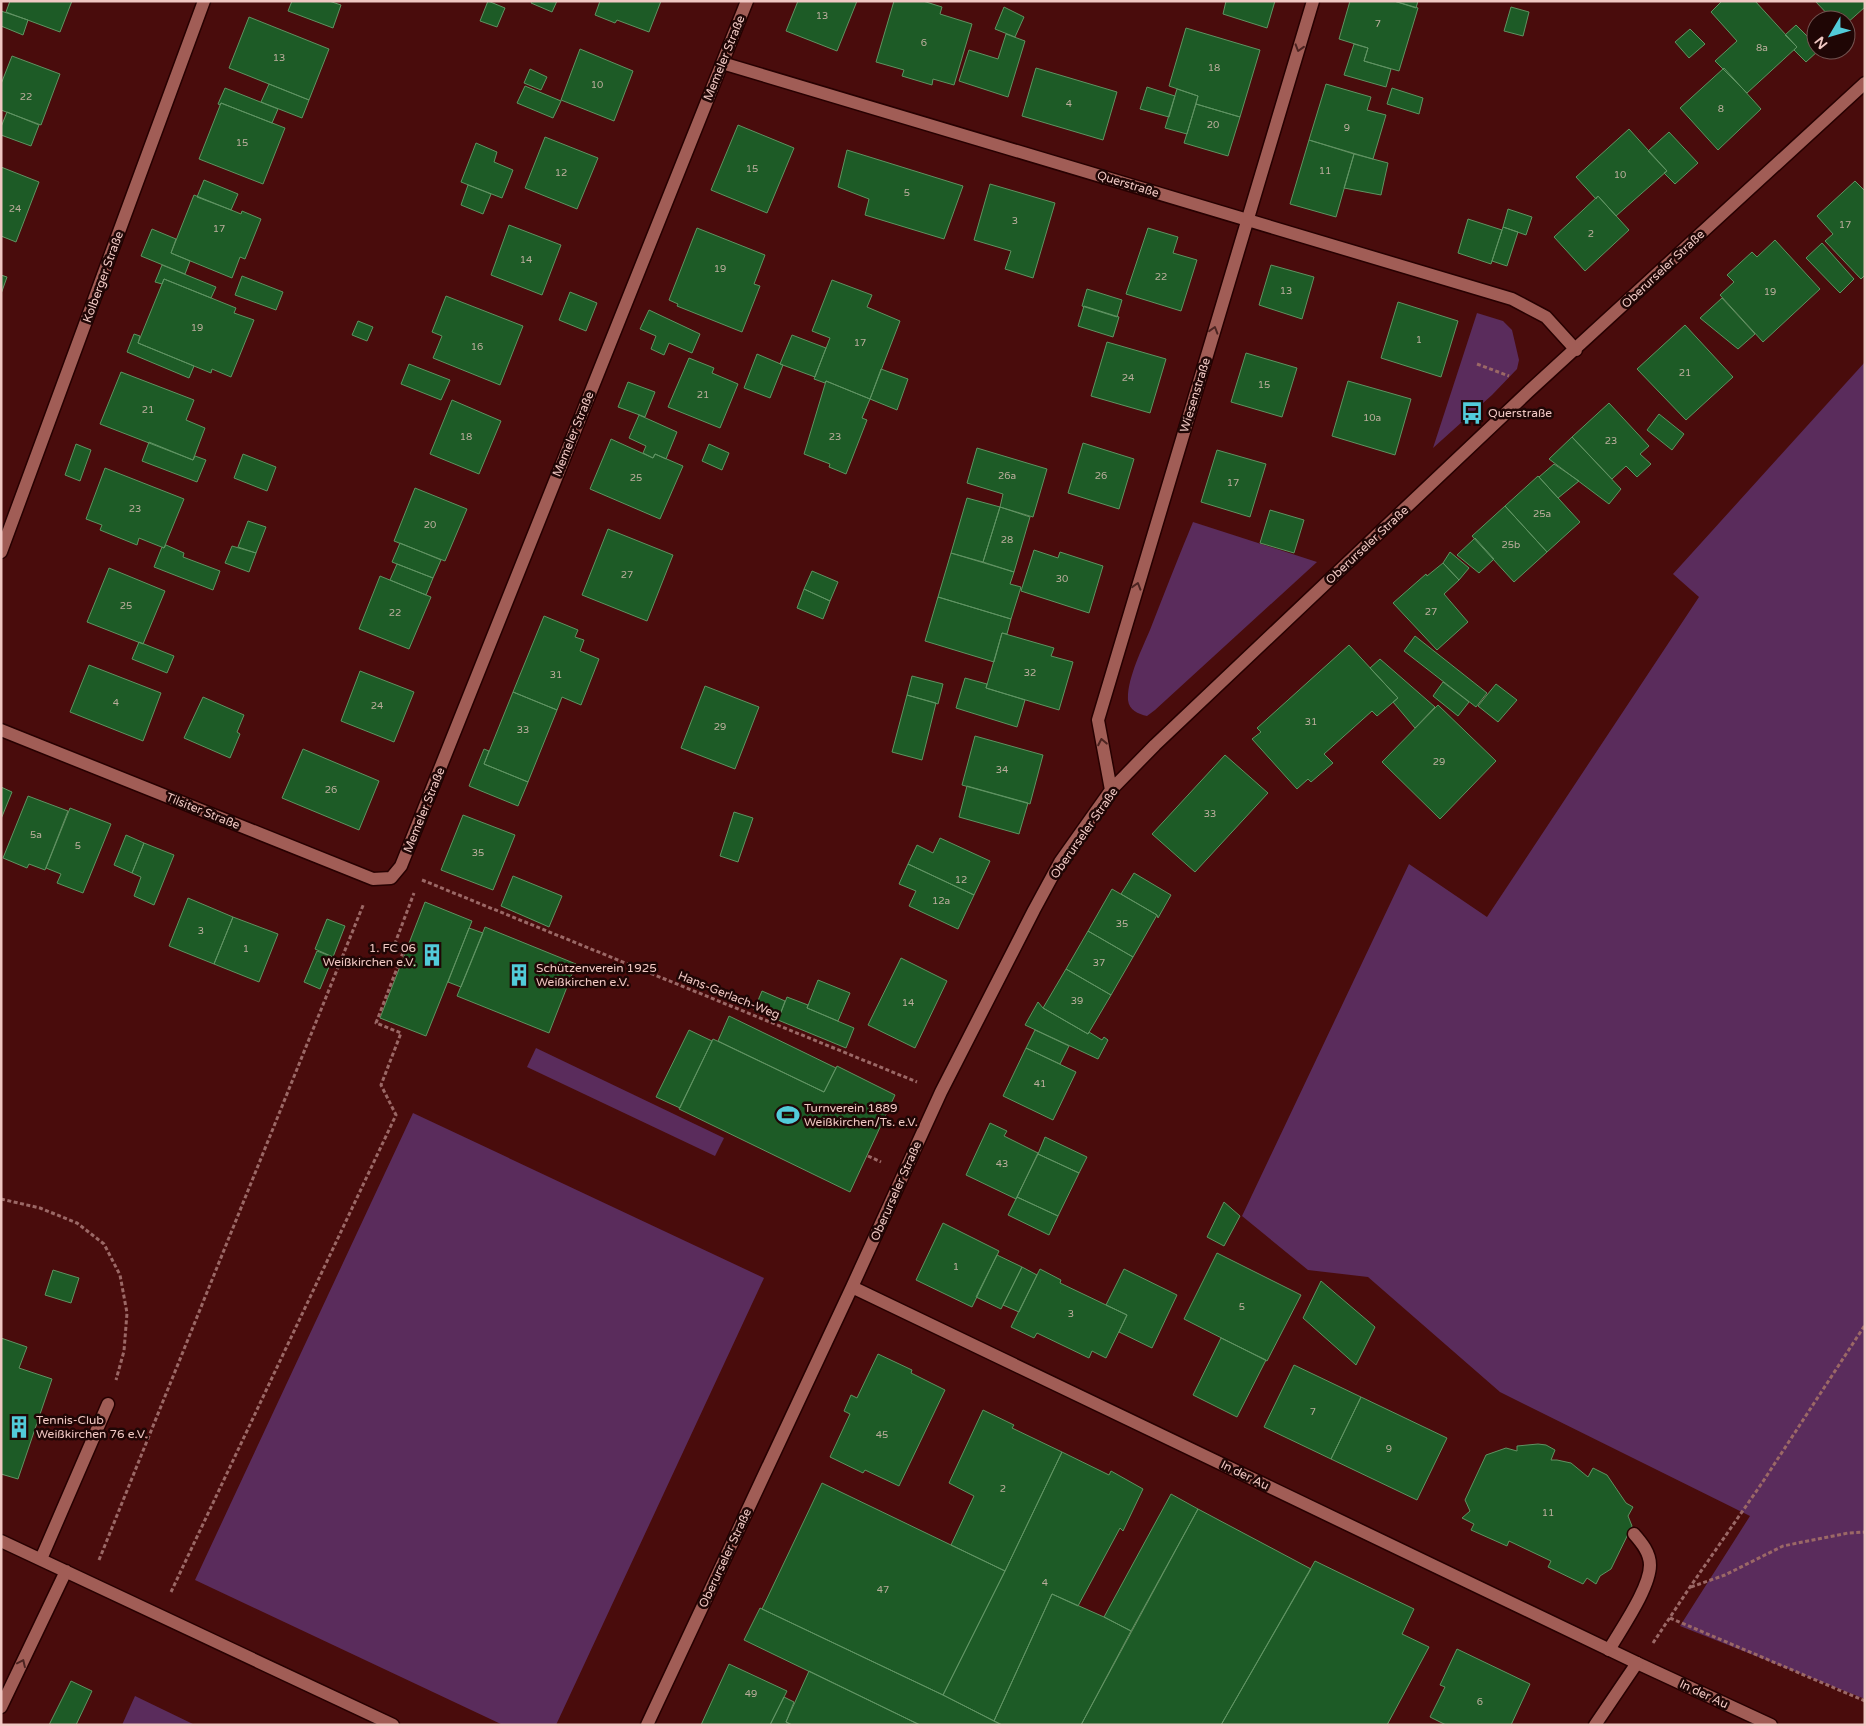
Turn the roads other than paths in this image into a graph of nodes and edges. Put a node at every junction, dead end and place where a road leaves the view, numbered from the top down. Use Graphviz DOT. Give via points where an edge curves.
graph roads {
  1 [pos="204,1"];
  2 [pos="747,1"];
  3 [pos="1313,1"];
  4 [pos="722,63"];
  5 [pos="1865,83"];
  6 [pos="1247,219"];
  7 [pos="1576,350"];
  8 [pos="1,552"];
  9 [pos="1,730"];
  10 [pos="1111,790"];
  11 [pos="373,879"];
  12 [pos="852,1288"];
  13 [pos="108,1404"];
  14 [pos="1634,1534"];
  15 [pos="1,1541"];
  16 [pos="41,1559"];
  17 [pos="66,1571"];
  18 [pos="1609,1650"];
  19 [pos="1637,1663"];
  20 [pos="1,1707"];
  21 [pos="394,1725"];
  22 [pos="648,1725"];
  23 [pos="1595,1725"];
  24 [pos="1771,1725"];
  1 -- 8 [label="street, Kolberger Straße"];
  2 -- 4 [label="street, Memeler Straße"];
  3 -- 6 [label="street, Wiesenstraße, one-way"];
  4 -- 6 [label="street, Querstraße"];
  4 -- 11 [label="street, Memeler Straße" via="401,866 391,878"];
  5 -- 7 [label="street, Oberurseler Straße"];
  6 -- 7 [label="street, Querstraße" via="1512,299 1546,317"];
  10 -- 6 [label="street, Wiesenstraße, one-way" via="1098,720"];
  7 -- 10 [label="street, Oberurseler Straße"];
  9 -- 11 [label="street, Tilsiter Straße"];
  10 -- 12 [label="street, Oberurseler Straße" via="1060,862 941,1092"];
  12 -- 18 [label="street, In der Au"];
  12 -- 22 [label="street, Oberurseler Straße"];
  13 -- 16 [label="street"];
  14 -- 18 [label="street" via="1648,1554 1650,1566 1646,1585"];
  15 -- 16 [label="street"];
  16 -- 17 [label="street"];
  20 -- 17 [label="street, one-way"];
  17 -- 21 [label="street"];
  18 -- 19 [label="street, In der Au"];
  19 -- 23 [label="street"];
  19 -- 24 [label="street, In der Au"];
}
